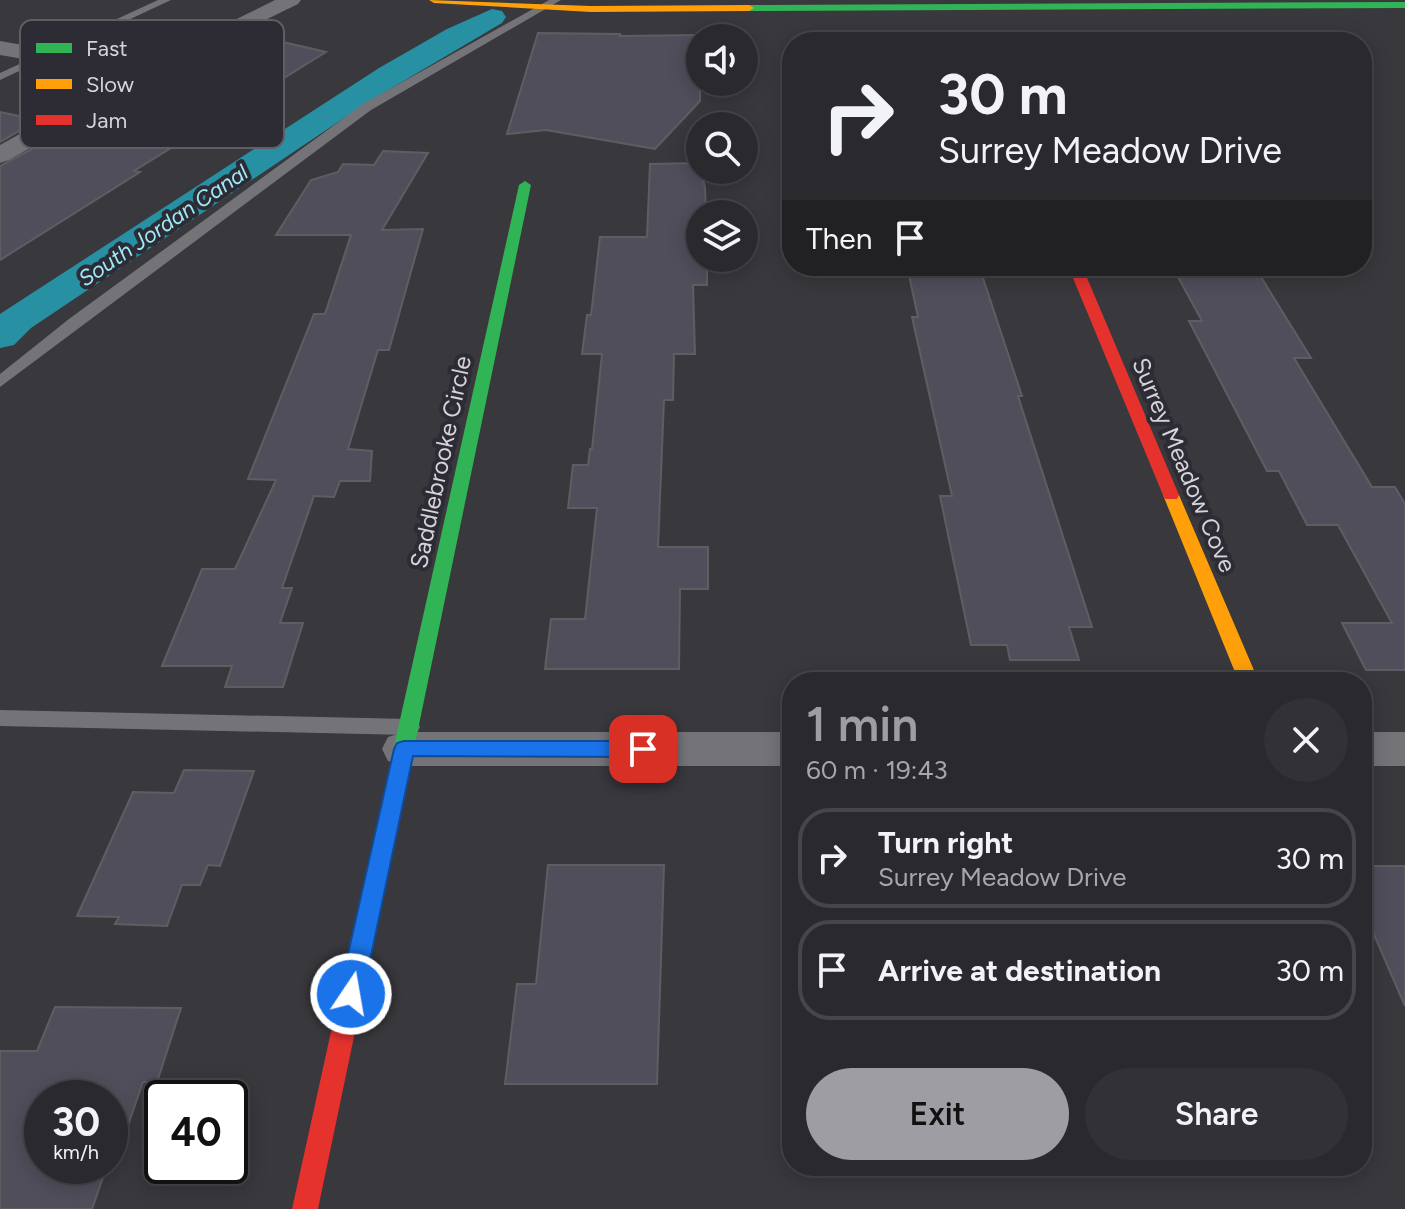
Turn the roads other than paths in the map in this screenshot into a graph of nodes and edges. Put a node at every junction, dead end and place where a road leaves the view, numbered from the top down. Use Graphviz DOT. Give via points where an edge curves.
graph roads {
  1 [pos="166,0"];
  2 [pos="291,0"];
  3 [pos="434,0"];
  4 [pos="549,4"];
  5 [pos="1405,5"];
  6 [pos="122,20"];
  7 [pos="249,20"];
  8 [pos="0,48"];
  9 [pos="20,51"];
  10 [pos="20,67"];
  11 [pos="0,77"];
  12 [pos="20,144"];
  13 [pos="0,155"];
  14 [pos="525,185"];
  15 [pos="1079,276"];
  16 [pos="0,382"];
  17 [pos="1245,672"];
  18 [pos="0,718"];
  19 [pos="406,738"];
  20 [pos="782,749"];
  21 [pos="1372,749"];
  22 [pos="1405,749"];
  23 [pos="305,1209"];
  1 -- 6 [label="lane"];
  2 -- 7 [label="street"];
  3 -- 4 [label="street"];
  4 -- 5 [label="street"];
  4 -- 16 [label="lane" via="367,107"];
  8 -- 9 [label="street"];
  10 -- 11 [label="lane"];
  12 -- 13 [label="street"];
  14 -- 19 [label="street, Saddlebrooke Circle"];
  15 -- 17 [label="street, Surrey Meadow Cove"];
  18 -- 19 [label="lane"];
  19 -- 20 [label="street"];
  19 -- 23 [label="street, Saddlebrooke Circle"];
  21 -- 22 [label="street"];
}
